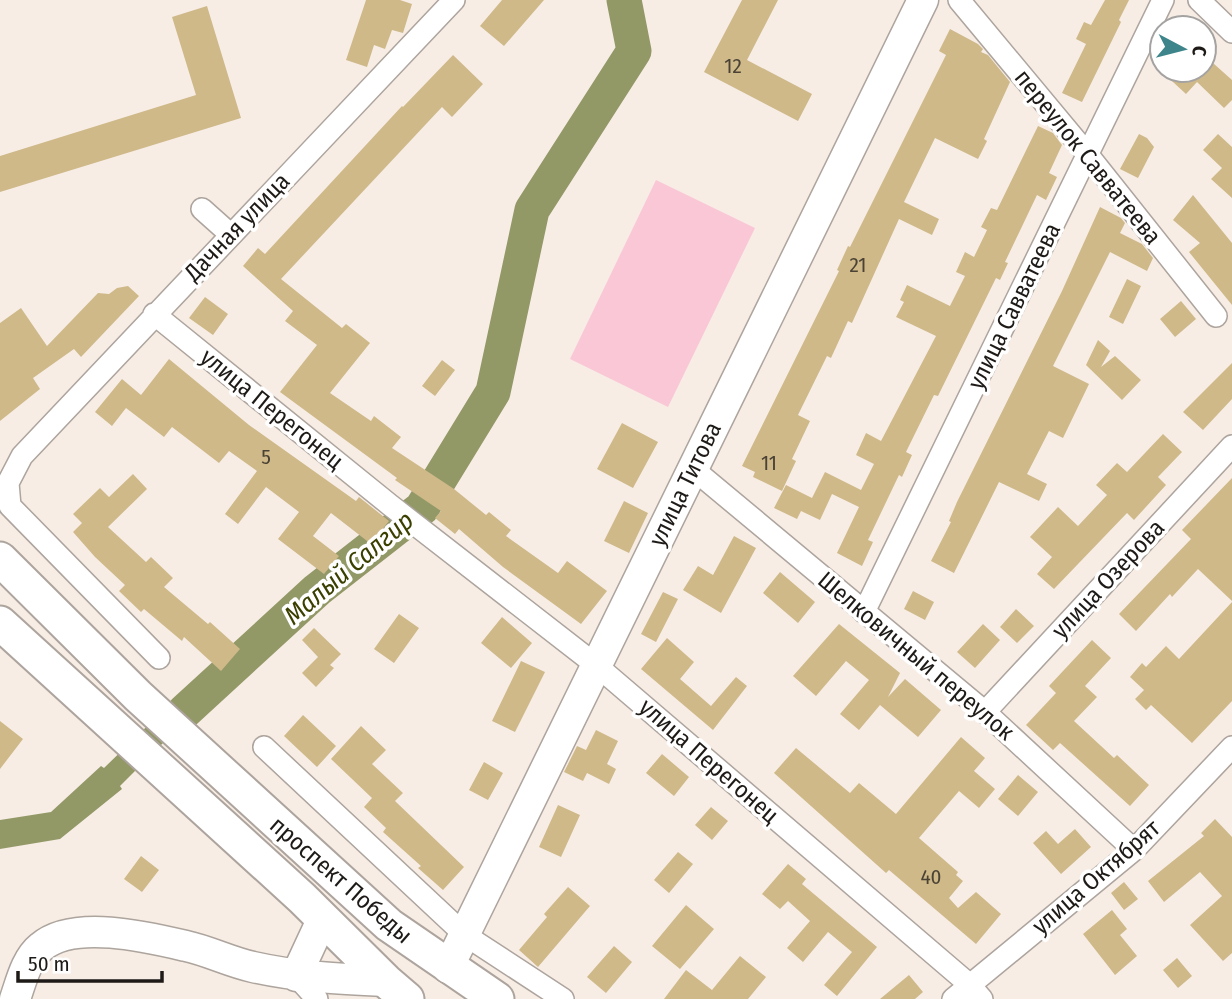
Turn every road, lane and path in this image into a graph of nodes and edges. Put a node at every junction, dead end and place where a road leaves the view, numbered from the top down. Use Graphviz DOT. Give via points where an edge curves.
graph roads {
  1 [pos="454,0"];
  2 [pos="923,0"];
  3 [pos="959,0"];
  4 [pos="1163,0"];
  5 [pos="1199,0"];
  6 [pos="1232,32"];
  7 [pos="1088,155"];
  8 [pos="202,209"];
  9 [pos="230,234"];
  10 [pos="154,314"];
  11 [pos="1216,316"];
  12 [pos="1232,446"];
  13 [pos="692,468"];
  14 [pos="0,559"];
  15 [pos="864,612"];
  16 [pos="0,623"];
  17 [pos="159,658"];
  18 [pos="596,665"];
  19 [pos="985,712"];
  20 [pos="264,747"];
  21 [pos="1232,747"];
  22 [pos="1134,850"];
  23 [pos="322,919"];
  24 [pos="465,935"];
  25 [pos="448,968"];
  26 [pos="296,976"];
  27 [pos="396,990"];
  28 [pos="976,992"];
  29 [pos="15,999"];
  30 [pos="317,999"];
  31 [pos="496,999"];
  32 [pos="563,999"];
  33 [pos="953,999"];
  1 -- 9 [label="street, Дачная улица"];
  2 -- 13 [label="main road, улица Титова"];
  3 -- 7 [label="street, переулок Савватеева"];
  4 -- 7 [label="street, улица Савватеева"];
  5 -- 6 [label="street"];
  7 -- 11 [label="street, переулок Савватеева"];
  7 -- 15 [label="street, улица Савватеева"];
  8 -- 9 [label="street"];
  9 -- 10 [label="street, Дачная улица"];
  10 -- 17 [label="street, Дачная улица" via="22,456 8,483 10,506"];
  10 -- 18 [label="street, улица Перегонец"];
  12 -- 19 [label="street, улица Озерова"];
  13 -- 15 [label="street, Шелковичный переулок"];
  13 -- 18 [label="main road, улица Титова"];
  14 -- 25 [label="main road, проспект Победы" via="195,749 389,925"];
  15 -- 19 [label="street, Шелковичный переулок"];
  16 -- 23 [label="main road, проспект Победы"];
  18 -- 24 [label="main road, улица Титова"];
  18 -- 28 [label="street, улица Перегонец"];
  19 -- 22 [label="street, Шелковичный переулок"];
  20 -- 24 [label="street"];
  21 -- 22 [label="street, улица Октябрят"];
  22 -- 28 [label="street, улица Октябрят"];
  23 -- 26 [label="main road"];
  23 -- 27 [label="main road, проспект Победы"];
  24 -- 25 [label="main road, улица Титова"];
  24 -- 32 [label="street"];
  25 -- 31 [label="main road, проспект Победы"];
  26 -- 27 [label="main road"];
  26 -- 29 [label="main road" via="238,964 188,946 110,931 79,932 41,946"];
  26 -- 30 [label="street"];
  28 -- 33 [label="street, улица Октябрят"];
}
